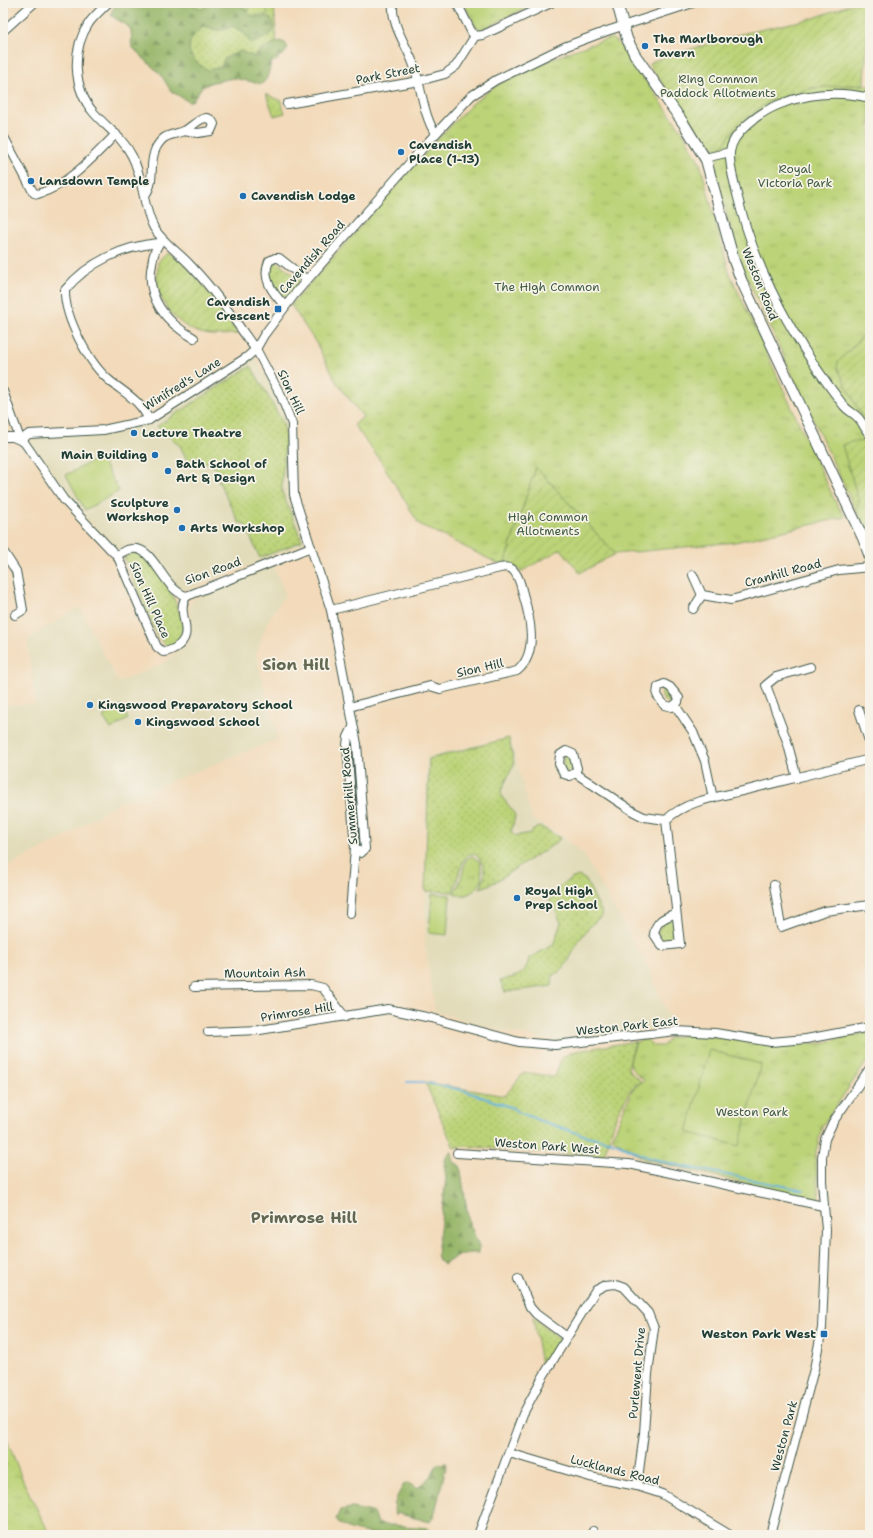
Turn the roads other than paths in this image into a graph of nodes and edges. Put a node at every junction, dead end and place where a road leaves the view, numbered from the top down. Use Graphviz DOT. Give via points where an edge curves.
graph roads {
  1 [pos="34,3"];
  2 [pos="108,3"];
  3 [pos="393,3"];
  4 [pos="458,3"];
  5 [pos="551,3"];
  6 [pos="617,3"];
  7 [pos="693,3"];
  8 [pos="624,26"];
  9 [pos="3,31"];
  10 [pos="475,36"];
  11 [pos="419,81"];
  12 [pos="870,98"];
  13 [pos="287,104"];
  14 [pos="183,131"];
  15 [pos="435,133"];
  16 [pos="116,134"];
  17 [pos="3,135"];
  18 [pos="6,146"];
  19 [pos="730,152"];
  20 [pos="705,158"];
  21 [pos="145,195"];
  22 [pos="161,241"];
  23 [pos="307,280"];
  24 [pos="285,306"];
  25 [pos="194,338"];
  26 [pos="257,347"];
  27 [pos="3,391"];
  28 [pos="149,420"];
  29 [pos="870,435"];
  30 [pos="3,437"];
  31 [pos="20,439"];
  32 [pos="311,547"];
  33 [pos="3,551"];
  34 [pos="117,554"];
  35 [pos="870,557"];
  36 [pos="870,567"];
  37 [pos="694,576"];
  38 [pos="187,596"];
  39 [pos="702,596"];
  40 [pos="693,609"];
  41 [pos="331,610"];
  42 [pos="15,615"];
  43 [pos="810,667"];
  44 [pos="675,705"];
  45 [pos="349,707"];
  46 [pos="858,710"];
  47 [pos="870,744"];
  48 [pos="870,760"];
  49 [pos="575,773"];
  50 [pos="797,778"];
  51 [pos="713,798"];
  52 [pos="666,820"];
  53 [pos="774,885"];
  54 [pos="870,905"];
  55 [pos="350,913"];
  56 [pos="676,913"];
  57 [pos="194,987"];
  58 [pos="388,1009"];
  59 [pos="346,1017"];
  60 [pos="870,1027"];
  61 [pos="208,1032"];
  62 [pos="870,1068"];
  63 [pos="457,1153"];
  64 [pos="823,1206"];
  65 [pos="518,1284"];
  66 [pos="567,1338"];
  67 [pos="509,1452"];
  68 [pos="636,1486"];
  69 [pos="478,1535"];
  70 [pos="730,1535"];
  71 [pos="770,1535"];
  1 -- 9 [label="street"];
  2 -- 16 [label="street" via="84,32 78,52 77,75 79,87 88,105"];
  3 -- 11 [label="street" via="396,25"];
  4 -- 10 [label="street"];
  5 -- 10 [label="street" via="483,35"];
  6 -- 8 [label="street, Weston Road"];
  7 -- 8 [label="street, Cavendish Road"];
  8 -- 15 [label="street, Cavendish Road" via="564,47 496,80 467,100"];
  8 -- 20 [label="street, Weston Road" via="627,40 637,59"];
  10 -- 11 [label="street, Park Street" via="452,71"];
  11 -- 13 [label="street, Park Street"];
  11 -- 15 [label="street"];
  12 -- 19 [label="street" via="820,94 786,102 760,113 748,123"];
  14 -- 21 [label="street" via="164,138 156,148 149,190"];
  15 -- 23 [label="street, Cavendish Road"];
  16 -- 18 [label="street" via="92,159 65,180 38,194 32,190"];
  16 -- 21 [label="street" via="132,155 142,179"];
  17 -- 18 [label="street"];
  19 -- 20 [label="street"];
  19 -- 29 [label="street" via="747,233 762,269 804,348 845,408 860,419"];
  20 -- 35 [label="street, Weston Road" via="742,282"];
  21 -- 22 [label="street" via="150,219"];
  22 -- 25 [label="street" via="153,257 150,277 154,298 170,321"];
  22 -- 26 [label="street, Sion Hill" via="194,268 253,346"];
  22 -- 28 [label="street" via="133,246 103,259 65,290 71,317 83,348 105,376 140,404"];
  23 -- 24 [label="street, Cavendish Road"];
  23 -- 24 [label="street" via="278,258 269,260 267,280"];
  24 -- 26 [label="street, Cavendish Road"];
  26 -- 28 [label="street, Winifred's Lane" via="247,357"];
  26 -- 32 [label="street, Sion Hill" via="292,424 294,495"];
  27 -- 31 [label="street"];
  28 -- 31 [label="street, Winifred's Lane" via="103,430 29,434"];
  30 -- 31 [label="street"];
  31 -- 34 [label="street" via="64,500"];
  32 -- 38 [label="street, Sion Road"];
  32 -- 41 [label="street, Sion Hill"];
  33 -- 42 [label="street" via="16,571 21,594 23,610"];
  34 -- 38 [label="street, Sion Road" via="130,548 144,552 170,586 179,594"];
  34 -- 38 [label="street, Sion Hill Place" via="157,647 164,652 180,644 187,632 182,607"];
  36 -- 39 [label="street, Cranhill Road" via="839,570 731,600"];
  37 -- 39 [label="street"];
  39 -- 40 [label="street"];
  41 -- 45 [label="street, Sion Hill"];
  41 -- 45 [label="street, Sion Hill" via="508,567 514,571 521,584 529,615 530,648 524,664 517,670 440,689 430,686"];
  43 -- 50 [label="street" via="776,677 763,685 787,741"];
  44 -- 51 [label="street" via="693,732 705,761"];
  45 -- 55 [label="street, Summerhill Road" via="357,744 365,850 362,853 355,848"];
  46 -- 47 [label="street"];
  48 -- 50 [label="street"];
  49 -- 52 [label="street" via="634,812 644,817"];
  50 -- 51 [label="street"];
  51 -- 52 [label="street" via="676,812"];
  52 -- 56 [label="street"];
  53 -- 54 [label="street" via="781,927 825,911"];
  57 -- 59 [label="street, Mountain Ash" via="311,985 323,988"];
  58 -- 59 [label="street, Primrose Hill"];
  58 -- 60 [label="street, Weston Park East" via="519,1042 555,1046 676,1031 778,1041 806,1039"];
  59 -- 61 [label="street, Primrose Hill" via="260,1030"];
  62 -- 64 [label="street, Weston Park" via="833,1122 825,1139 822,1163"];
  63 -- 64 [label="street, Weston Park West" via="629,1164"];
  64 -- 71 [label="street, Weston Park" via="826,1230 822,1328"];
  65 -- 66 [label="street" via="536,1314"];
  66 -- 67 [label="street, Purlewent Drive" via="523,1414"];
  66 -- 68 [label="street, Purlewent Drive" via="596,1290 606,1285 616,1284 624,1287 652,1320 654,1338"];
  67 -- 68 [label="street, Lucklands Road" via="590,1477"];
  67 -- 69 [label="street, Purlewent Drive"];
  68 -- 70 [label="street, Lucklands Road" via="662,1494"];
}
